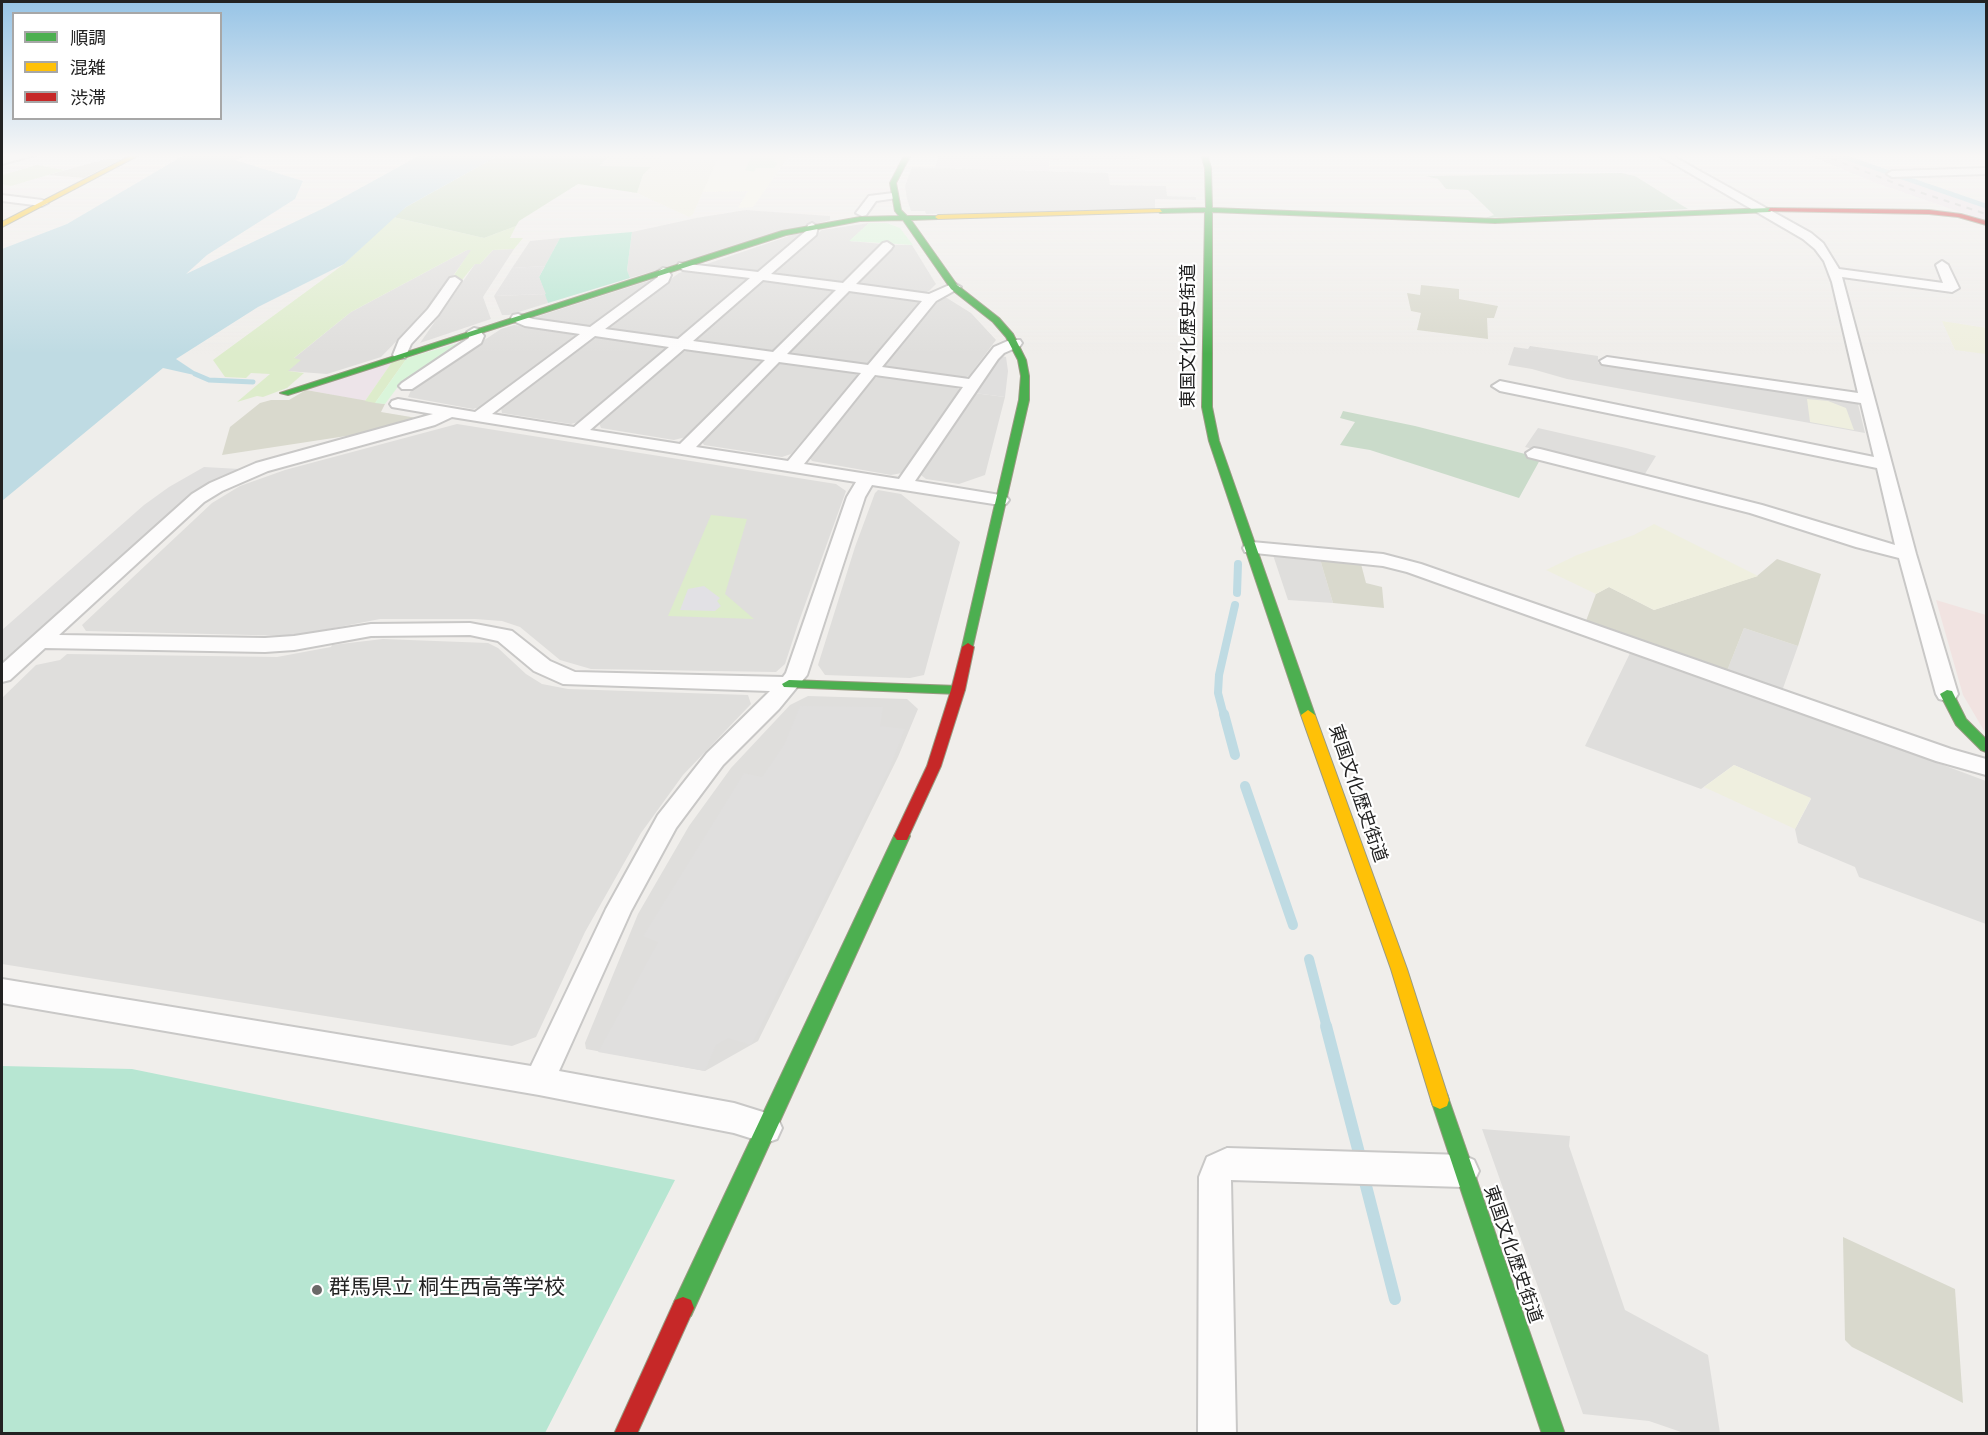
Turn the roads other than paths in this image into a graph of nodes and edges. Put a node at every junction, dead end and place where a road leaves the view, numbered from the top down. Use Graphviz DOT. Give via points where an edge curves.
graph roads {
  1 [pos="847,221"];
  2 [pos="907,221"];
  3 [pos="1208,221"];
  4 [pos="1780,221"];
  5 [pos="812,226"];
  6 [pos="887,246"];
  7 [pos="1942,265"];
  8 [pos="683,266"];
  9 [pos="663,272"];
  10 [pos="1834,272"];
  11 [pos="761,277"];
  12 [pos="455,281"];
  13 [pos="845,287"];
  14 [pos="954,287"];
  15 [pos="931,297"];
  16 [pos="518,318"];
  17 [pos="474,332"];
  18 [pos="592,332"];
  19 [pos="1015,343"];
  20 [pos="682,344"];
  21 [pos="400,355"];
  22 [pos="775,357"];
  23 [pos="1607,361"];
  24 [pos="871,370"];
  25 [pos="971,384"];
  26 [pos="1500,386"];
  27 [pos="406,387"];
  28 [pos="285,393"];
  29 [pos="1868,399"];
  30 [pos="398,404"];
  31 [pos="450,412"];
  32 [pos="479,417"];
  33 [pos="578,432"];
  34 [pos="684,449"];
  35 [pos="1534,453"];
  36 [pos="1884,464"];
  37 [pos="793,466"];
  38 [pos="867,479"];
  39 [pos="904,484"];
  40 [pos="1000,500"];
  41 [pos="1252,548"];
  42 [pos="1908,554"];
  43 [pos="39,641"];
  44 [pos="2,675"];
  45 [pos="789,684"];
  46 [pos="958,690"];
  47 [pos="1947,694"];
  48 [pos="1986,747"];
  49 [pos="1986,767"];
  50 [pos="2,991"];
  51 [pos="539,1081"];
  52 [pos="766,1128"];
  53 [pos="1463,1171"];
  54 [pos="625,1434"];
  55 [pos="1217,1434"];
  56 [pos="1554,1434"];
  1 -- 5 [label="main road"];
  2 -- 14 [label="main road"];
  3 -- 41 [label="main road, 東国文化歴史街道" via="1208,418"];
  4 -- 10 [label="street" via="1819,246"];
  5 -- 8 [label="main road"];
  5 -- 11 [label="street" via="812,232"];
  6 -- 13 [label="street"];
  7 -- 10 [label="street" via="1952,288"];
  8 -- 9 [label="main road"];
  8 -- 11 [label="street"];
  9 -- 16 [label="main road"];
  9 -- 18 [label="street" via="663,279"];
  10 -- 29 [label="street"];
  11 -- 13 [label="street"];
  11 -- 20 [label="street"];
  12 -- 21 [label="street" via="402,347"];
  13 -- 15 [label="street"];
  13 -- 22 [label="street"];
  14 -- 15 [label="street"];
  14 -- 19 [label="main road" via="996,320"];
  15 -- 24 [label="street"];
  16 -- 17 [label="main road"];
  16 -- 18 [label="street"];
  17 -- 21 [label="main road"];
  17 -- 27 [label="street" via="476,340"];
  18 -- 20 [label="street"];
  18 -- 32 [label="street"];
  19 -- 25 [label="street" via="996,352"];
  19 -- 40 [label="main road" via="1025,376 1024,400"];
  20 -- 22 [label="street"];
  20 -- 33 [label="street"];
  21 -- 28 [label="main road"];
  22 -- 24 [label="street"];
  22 -- 34 [label="street"];
  23 -- 29 [label="street"];
  24 -- 25 [label="street"];
  24 -- 37 [label="street"];
  25 -- 39 [label="street"];
  26 -- 36 [label="street"];
  29 -- 36 [label="street"];
  30 -- 31 [label="street"];
  31 -- 32 [label="street"];
  31 -- 43 [label="street" via="429,422 262,467 216,487 198,498"];
  32 -- 33 [label="street"];
  33 -- 34 [label="street"];
  34 -- 37 [label="street"];
  35 -- 42 [label="street" via="1756,509"];
  36 -- 42 [label="street"];
  37 -- 38 [label="street"];
  38 -- 39 [label="street"];
  38 -- 45 [label="street" via="843,533 800,666"];
  39 -- 40 [label="street"];
  40 -- 46 [label="main road"];
  41 -- 49 [label="street" via="1383,561 1414,568"];
  41 -- 53 [label="main road, 東国文化歴史街道" via="1399,969"];
  42 -- 47 [label="street"];
  43 -- 44 [label="street"];
  43 -- 45 [label="street" via="265,645 371,630 470,629 505,636 542,666 563,677"];
  45 -- 46 [label="main road"];
  45 -- 51 [label="street" via="715,759 667,822 619,909"];
  46 -- 52 [label="main road" via="934,766"];
  47 -- 48 [label="main road" via="1961,722"];
  50 -- 51 [label="street"];
  51 -- 52 [label="street" via="734,1118"];
  52 -- 54 [label="main road"];
  53 -- 55 [label="street" via="1227,1164 1218,1168"];
  53 -- 56 [label="main road, 東国文化歴史街道"];
}
